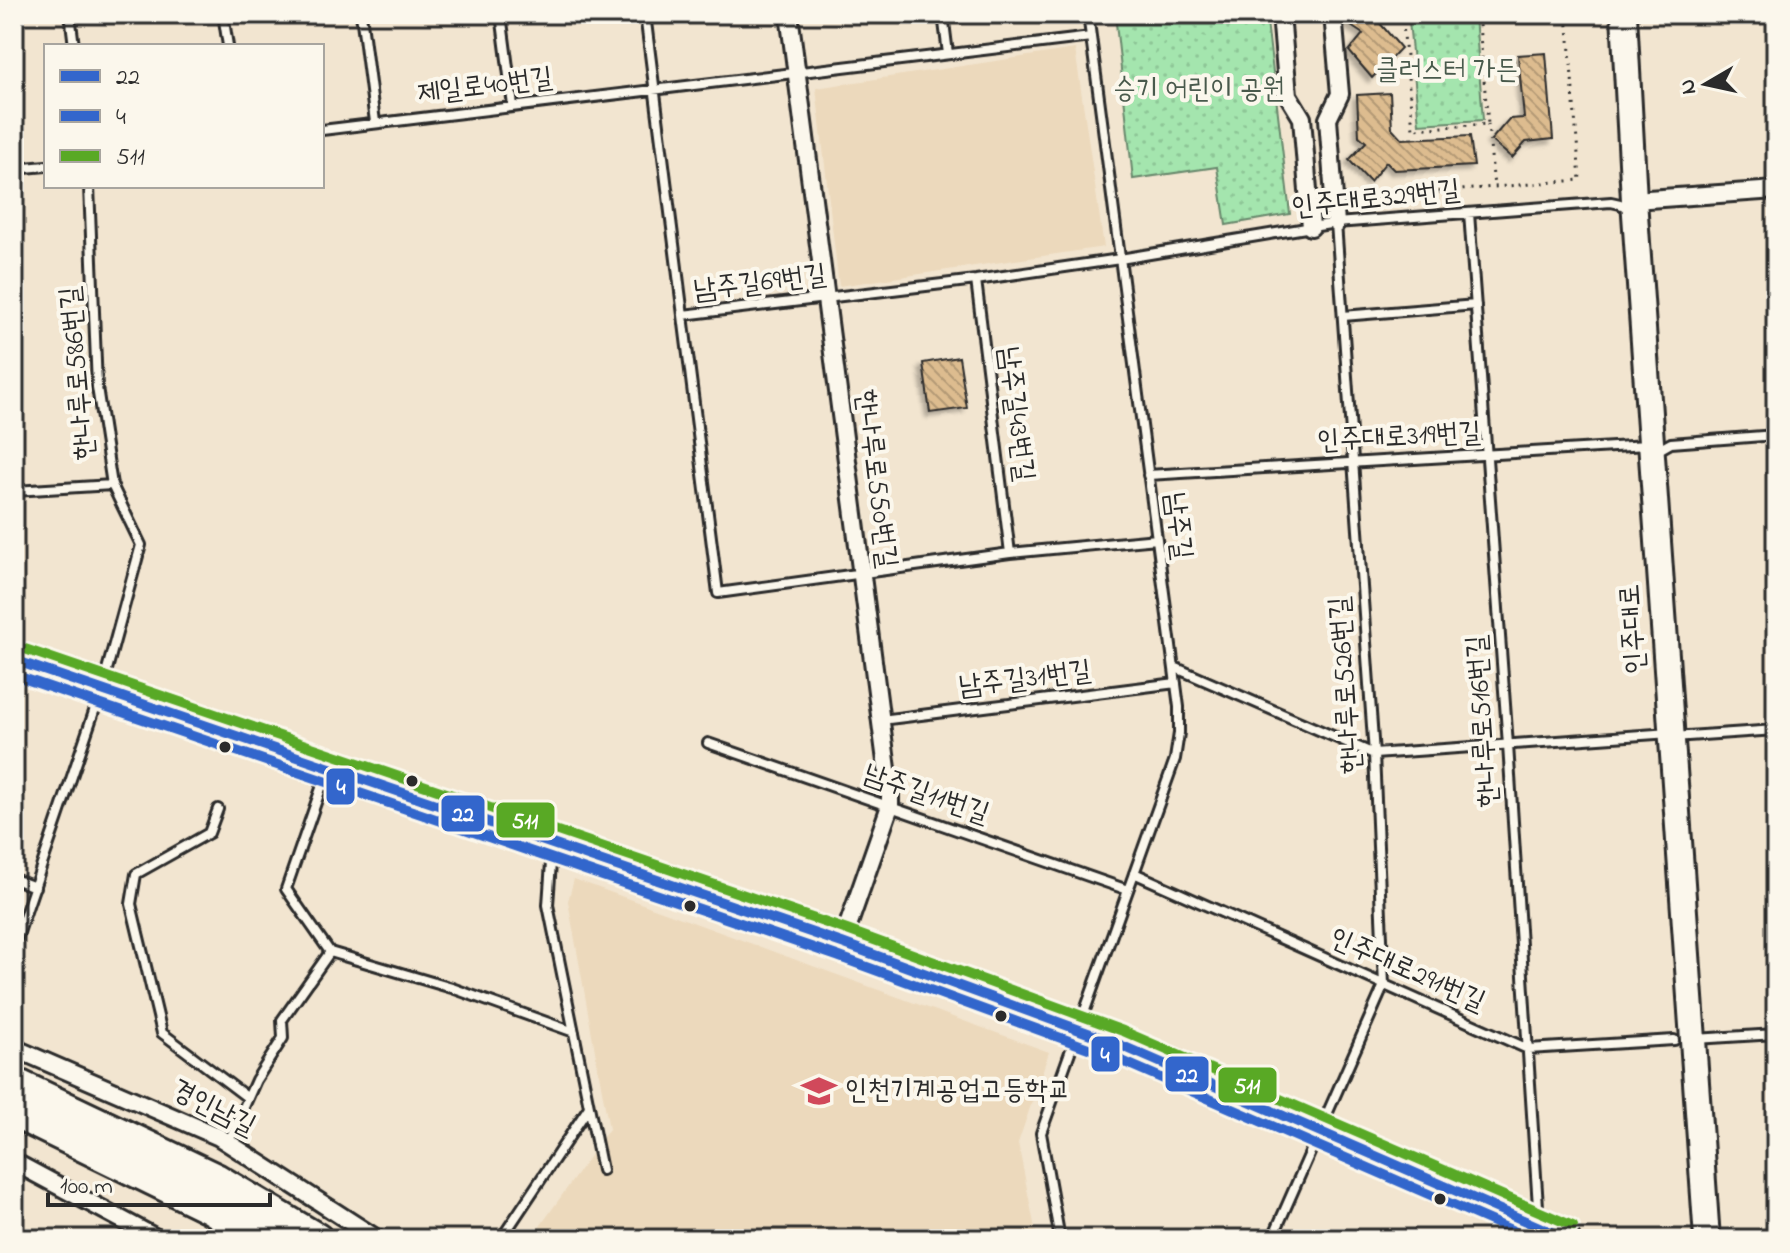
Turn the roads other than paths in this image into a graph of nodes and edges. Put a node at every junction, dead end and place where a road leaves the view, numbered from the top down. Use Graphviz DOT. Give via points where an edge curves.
graph roads {
  1 [pos="70,14"];
  2 [pos="223,14"];
  3 [pos="361,14"];
  4 [pos="501,14"];
  5 [pos="645,14"];
  6 [pos="789,14"];
  7 [pos="943,14"];
  8 [pos="1088,14"];
  9 [pos="1281,14"];
  10 [pos="1333,14"];
  11 [pos="1624,14"];
  12 [pos="1091,37"];
  13 [pos="74,44"];
  14 [pos="228,44"];
  15 [pos="948,54"];
  16 [pos="797,72"];
  17 [pos="654,89"];
  18 [pos="513,106"];
  19 [pos="375,122"];
  20 [pos="324,130"];
  21 [pos="44,166"];
  22 [pos="14,169"];
  23 [pos="89,188"];
  24 [pos="1776,190"];
  25 [pos="1635,207"];
  26 [pos="1469,213"];
  27 [pos="1336,223"];
  28 [pos="1311,227"];
  29 [pos="1120,259"];
  30 [pos="976,280"];
  31 [pos="826,298"];
  32 [pos="1476,305"];
  33 [pos="683,315"];
  34 [pos="1343,316"];
  35 [pos="1776,435"];
  36 [pos="1652,450"];
  37 [pos="1487,455"];
  38 [pos="1353,462"];
  39 [pos="1148,475"];
  40 [pos="112,485"];
  41 [pos="14,491"];
  42 [pos="1157,539"];
  43 [pos="1010,553"];
  44 [pos="861,574"];
  45 [pos="14,660"];
  46 [pos="1174,667"];
  47 [pos="1176,683"];
  48 [pos="102,688"];
  49 [pos="880,721"];
  50 [pos="1776,730"];
  51 [pos="1672,735"];
  52 [pos="708,743"];
  53 [pos="1508,745"];
  54 [pos="1374,754"];
  55 [pos="329,766"];
  56 [pos="890,806"];
  57 [pos="218,809"];
  58 [pos="553,844"];
  59 [pos="1134,873"];
  60 [pos="14,879"];
  61 [pos="35,887"];
  62 [pos="1128,890"];
  63 [pos="842,943"];
  64 [pos="14,947"];
  65 [pos="330,952"];
  66 [pos="1384,985"];
  67 [pos="1078,1030"];
  68 [pos="574,1032"];
  69 [pos="1776,1034"];
  70 [pos="1689,1039"];
  71 [pos="14,1048"];
  72 [pos="1528,1049"];
  73 [pos="14,1083"];
  74 [pos="248,1098"];
  75 [pos="589,1106"];
  76 [pos="14,1112"];
  77 [pos="1319,1132"];
  78 [pos="228,1143"];
  79 [pos="14,1162"];
  80 [pos="602,1170"];
  81 [pos="1535,1233"];
  82 [pos="158,1239"];
  83 [pos="262,1239"];
  84 [pos="317,1239"];
  85 [pos="377,1239"];
  86 [pos="501,1239"];
  87 [pos="1060,1239"];
  88 [pos="1272,1239"];
  89 [pos="1567,1239"];
  90 [pos="1707,1239"];
  1 -- 13 [label="lane"];
  2 -- 14 [label="lane"];
  3 -- 19 [label="lane"];
  4 -- 18 [label="lane"];
  5 -- 17 [label="lane"];
  6 -- 16 [label="street, 한나루로550번길"];
  7 -- 15 [label="lane"];
  8 -- 12 [label="lane, 남주길"];
  9 -- 28 [label="street" via="1288,95 1302,118"];
  10 -- 27 [label="street" via="1340,94 1328,119"];
  11 -- 25 [label="main road, 인주대로"];
  12 -- 15 [label="lane, 제일로40번길"];
  12 -- 29 [label="lane, 남주길"];
  15 -- 16 [label="lane, 제일로40번길"];
  16 -- 17 [label="lane, 제일로40번길"];
  16 -- 31 [label="street, 한나루로550번길"];
  17 -- 18 [label="lane, 제일로40번길"];
  17 -- 33 [label="lane"];
  18 -- 19 [label="lane, 제일로40번길"];
  19 -- 20 [label="lane, 제일로40번길"];
  21 -- 22 [label="lane"];
  23 -- 40 [label="lane, 한나루로586번길" via="97,387"];
  24 -- 25 [label="street"];
  25 -- 26 [label="lane, 인주대로329번길" via="1611,202"];
  25 -- 36 [label="main road, 인주대로"];
  26 -- 27 [label="lane, 인주대로329번길"];
  26 -- 32 [label="lane, 한나루로516번길"];
  27 -- 28 [label="lane, 인주대로329번길"];
  27 -- 34 [label="lane, 한나루로526번길"];
  28 -- 29 [label="lane, 인주대로329번길"];
  29 -- 30 [label="lane, 남주길69번길"];
  29 -- 39 [label="lane, 남주길"];
  30 -- 31 [label="lane, 남주길69번길"];
  30 -- 43 [label="lane, 남주길43번길"];
  31 -- 33 [label="lane, 남주길69번길"];
  31 -- 44 [label="street, 한나루로550번길"];
  32 -- 34 [label="lane"];
  32 -- 37 [label="lane, 한나루로516번길"];
  33 -- 44 [label="lane, 남주길69번길" via="718,593"];
  34 -- 38 [label="lane, 한나루로526번길"];
  35 -- 36 [label="lane, 인주대로319번길" via="1671,443"];
  36 -- 37 [label="lane, 인주대로319번길"];
  36 -- 51 [label="main road, 인주대로"];
  37 -- 38 [label="lane, 인주대로319번길"];
  37 -- 53 [label="lane, 한나루로516번길"];
  38 -- 39 [label="lane, 인주대로319번길"];
  38 -- 54 [label="lane, 한나루로526번길"];
  39 -- 42 [label="lane, 남주길"];
  40 -- 41 [label="lane"];
  40 -- 48 [label="lane, 한나루로586번길" via="141,545"];
  42 -- 43 [label="lane"];
  42 -- 46 [label="lane, 남주길"];
  43 -- 44 [label="lane"];
  44 -- 49 [label="street, 한나루로550번길"];
  45 -- 48 [label="main road"];
  46 -- 47 [label="lane, 남주길"];
  46 -- 54 [label="lane"];
  47 -- 49 [label="lane, 남주길31번길"];
  47 -- 59 [label="lane, 남주길" via="1175,759"];
  48 -- 55 [label="main road"];
  48 -- 61 [label="lane, 한나루로586번길"];
  49 -- 56 [label="street, 한나루로550번길"];
  50 -- 51 [label="lane"];
  51 -- 53 [label="lane"];
  51 -- 70 [label="main road, 인주대로"];
  52 -- 56 [label="lane, 남주길11번길"];
  53 -- 54 [label="lane"];
  53 -- 72 [label="lane, 한나루로516번길"];
  54 -- 66 [label="lane, 한나루로526번길"];
  55 -- 58 [label="main road"];
  55 -- 65 [label="lane" via="286,889"];
  56 -- 62 [label="lane, 남주길11번길"];
  56 -- 63 [label="street, 한나루로550번길"];
  57 -- 74 [label="lane" via="209,833 136,874 131,904 162,1033"];
  58 -- 63 [label="main road"];
  58 -- 68 [label="lane" via="548,905"];
  59 -- 62 [label="lane, 남주길"];
  59 -- 66 [label="lane, 인주대로291번길"];
  60 -- 61 [label="lane"];
  61 -- 64 [label="lane, 한나루로586번길"];
  62 -- 67 [label="lane, 남주길"];
  63 -- 67 [label="main road"];
  65 -- 68 [label="lane"];
  65 -- 74 [label="lane" via="282,1020 283,1038"];
  66 -- 72 [label="lane, 인주대로291번길"];
  66 -- 77 [label="lane, 한나루로526번길"];
  67 -- 77 [label="main road"];
  67 -- 87 [label="lane, 남주길" via="1041,1133"];
  68 -- 75 [label="lane"];
  69 -- 70 [label="lane, 인주대로291번길"];
  70 -- 72 [label="lane, 인주대로291번길"];
  70 -- 90 [label="main road, 인주대로"];
  71 -- 78 [label="street, 경인남길"];
  72 -- 81 [label="lane, 한나루로516번길"];
  73 -- 84 [label="highway" via="216,1179"];
  74 -- 78 [label="lane"];
  75 -- 80 [label="lane"];
  75 -- 86 [label="lane"];
  76 -- 83 [label="highway" via="209,1207"];
  77 -- 81 [label="main road" via="1517,1217"];
  77 -- 88 [label="lane, 한나루로526번길"];
  78 -- 85 [label="street, 경인남길"];
  79 -- 82 [label="street"];
  81 -- 89 [label="main road"];
}
